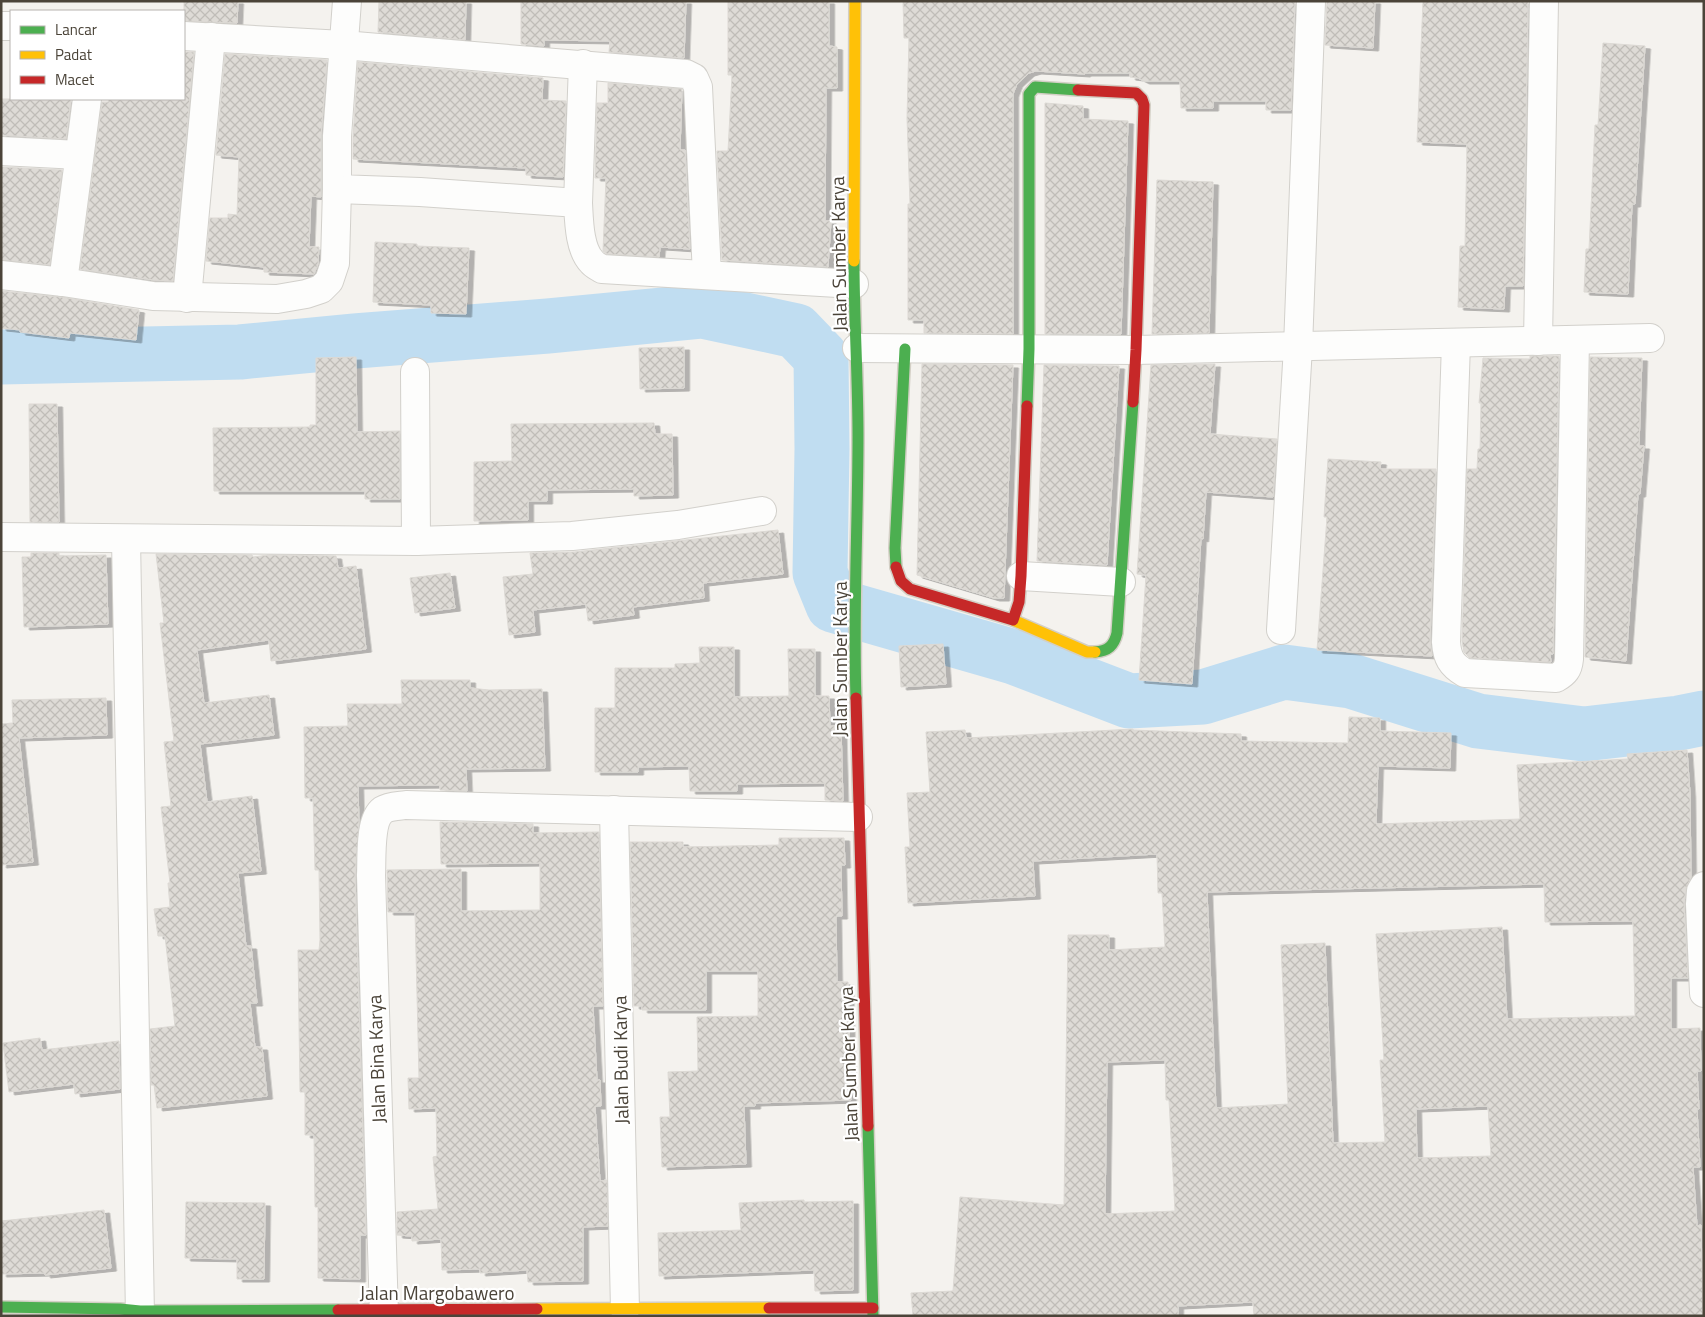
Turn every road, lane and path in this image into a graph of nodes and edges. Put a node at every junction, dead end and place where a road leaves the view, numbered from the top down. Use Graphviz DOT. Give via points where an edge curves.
graph roads {
  1 [pos="347,1"];
  2 [pos="855,1"];
  3 [pos="1311,1"];
  4 [pos="1544,1"];
  5 [pos="185,36"];
  6 [pos="211,37"];
  7 [pos="344,45"];
  8 [pos="583,64"];
  9 [pos="87,100"];
  10 [pos="1,151"];
  11 [pos="79,155"];
  12 [pos="337,189"];
  13 [pos="578,203"];
  14 [pos="1,275"];
  15 [pos="707,276"];
  16 [pos="63,282"];
  17 [pos="854,284"];
  18 [pos="187,298"];
  19 [pos="1650,338"];
  20 [pos="1575,340"];
  21 [pos="1538,341"];
  22 [pos="1456,343"];
  23 [pos="1298,347"];
  24 [pos="857,348"];
  25 [pos="905,349"];
  26 [pos="1029,349"];
  27 [pos="1136,350"];
  28 [pos="415,372"];
  29 [pos="762,510"];
  30 [pos="1,538"];
  31 [pos="126,539"];
  32 [pos="416,541"];
  33 [pos="1021,576"];
  34 [pos="1122,582"];
  35 [pos="1013,620"];
  36 [pos="1281,630"];
  37 [pos="614,810"];
  38 [pos="858,817"];
  39 [pos="1702,888"];
  40 [pos="1704,993"];
  41 [pos="1,1307"];
  42 [pos="626,1310"];
  43 [pos="873,1312"];
  44 [pos="140,1313"];
  45 [pos="384,1313"];
  46 [pos="655,1313"];
  1 -- 7 [label="street"];
  2 -- 17 [label="street, Jalan Sumber Karya"];
  3 -- 23 [label="street"];
  4 -- 21 [label="street"];
  5 -- 6 [label="street"];
  6 -- 7 [label="street"];
  6 -- 18 [label="street"];
  7 -- 8 [label="street"];
  7 -- 12 [label="street" via="336,136"];
  8 -- 13 [label="street"];
  8 -- 15 [label="street" via="686,74 694,78 698,87"];
  9 -- 11 [label="street"];
  10 -- 11 [label="street"];
  11 -- 16 [label="street"];
  12 -- 13 [label="street"];
  12 -- 18 [label="street" via="334,263 330,281 322,289 277,299"];
  13 -- 15 [label="street" via="585,250 592,262 602,269"];
  14 -- 16 [label="street"];
  15 -- 17 [label="street"];
  16 -- 18 [label="street"];
  17 -- 24 [label="street, Jalan Sumber Karya"];
  19 -- 20 [label="street"];
  20 -- 21 [label="street"];
  20 -- 22 [label="street" via="1569,659 1564,674 1556,678 1465,673 1456,668 1447,654"];
  21 -- 22 [label="street"];
  22 -- 23 [label="street"];
  23 -- 27 [label="street"];
  23 -- 36 [label="street"];
  24 -- 25 [label="street"];
  24 -- 38 [label="street, Jalan Sumber Karya" via="854,639"];
  25 -- 26 [label="street"];
  25 -- 35 [label="street" via="895,548 898,575 910,589"];
  26 -- 27 [label="street"];
  26 -- 27 [label="street" via="1029,94 1035,87 1136,93 1142,99"];
  26 -- 33 [label="street"];
  27 -- 34 [label="street"];
  28 -- 32 [label="street"];
  29 -- 32 [label="street" via="678,525 572,536"];
  30 -- 31 [label="street"];
  31 -- 32 [label="street"];
  31 -- 44 [label="street"];
  33 -- 34 [label="street"];
  33 -- 35 [label="street" via="1019,602"];
  34 -- 35 [label="street" via="1116,642 1096,653"];
  37 -- 38 [label="street"];
  37 -- 42 [label="street, Jalan Budi Karya"];
  37 -- 45 [label="street, Jalan Bina Karya" via="406,805 388,808 378,814 373,828 371,875"];
  38 -- 43 [label="street, Jalan Sumber Karya"];
  39 -- 40 [label="street"];
  41 -- 44 [label="street, Jalan Margobawero" via="120,1309"];
  42 -- 45 [label="street, Jalan Margobawero"];
  42 -- 46 [label="street, Jalan Margobawero"];
  43 -- 46 [label="street, Jalan Margobawero"];
  44 -- 45 [label="street, Jalan Margobawero"];
}
